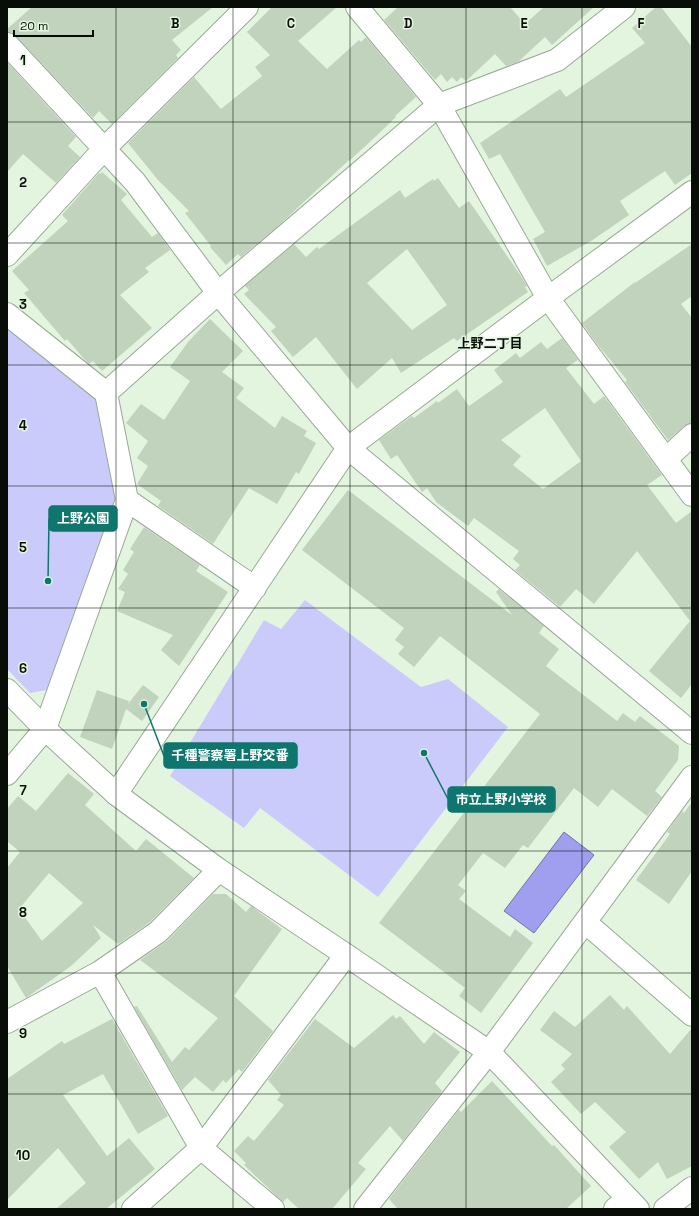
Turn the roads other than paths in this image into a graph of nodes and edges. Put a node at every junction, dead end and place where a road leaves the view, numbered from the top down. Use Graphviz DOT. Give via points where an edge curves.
graph roads {
  1 [pos="247,7"];
  2 [pos="357,7"];
  3 [pos="624,7"];
  4 [pos="7,44"];
  5 [pos="439,105"];
  6 [pos="104,149"];
  7 [pos="692,192"];
  8 [pos="7,255"];
  9 [pos="218,293"];
  10 [pos="548,298"];
  11 [pos="7,314"];
  12 [pos="106,393"];
  13 [pos="692,435"];
  14 [pos="348,448"];
  15 [pos="666,458"];
  16 [pos="692,494"];
  17 [pos="127,500"];
  18 [pos="255,588"];
  19 [pos="7,690"];
  20 [pos="45,729"];
  21 [pos="692,733"];
  22 [pos="7,774"];
  23 [pos="692,776"];
  24 [pos="116,794"];
  25 [pos="219,870"];
  26 [pos="585,922"];
  27 [pos="346,954"];
  28 [pos="100,972"];
  29 [pos="692,1015"];
  30 [pos="7,1022"];
  31 [pos="489,1052"];
  32 [pos="201,1148"];
  33 [pos="692,1188"];
  34 [pos="627,1206"];
  35 [pos="133,1209"];
  36 [pos="273,1209"];
  37 [pos="365,1209"];
  38 [pos="665,1209"];
  1 -- 6 [label="street"];
  2 -- 5 [label="street"];
  3 -- 5 [label="street" via="557,60"];
  4 -- 6 [label="street"];
  5 -- 9 [label="street"];
  5 -- 10 [label="street"];
  6 -- 8 [label="street"];
  6 -- 9 [label="street" via="135,182"];
  7 -- 10 [label="street"];
  9 -- 12 [label="street"];
  9 -- 14 [label="street"];
  10 -- 14 [label="street"];
  10 -- 15 [label="street"];
  11 -- 12 [label="street"];
  12 -- 17 [label="street"];
  13 -- 15 [label="street"];
  14 -- 18 [label="street"];
  14 -- 21 [label="street"];
  15 -- 16 [label="street"];
  17 -- 18 [label="street"];
  17 -- 20 [label="street"];
  18 -- 24 [label="street"];
  19 -- 20 [label="street"];
  20 -- 22 [label="street"];
  20 -- 24 [label="street"];
  23 -- 26 [label="street"];
  24 -- 25 [label="street"];
  25 -- 27 [label="street"];
  25 -- 28 [label="street" via="158,932"];
  26 -- 29 [label="street"];
  26 -- 31 [label="street"];
  27 -- 31 [label="street"];
  27 -- 32 [label="street"];
  28 -- 30 [label="street"];
  28 -- 32 [label="street"];
  31 -- 34 [label="street"];
  31 -- 37 [label="street"];
  32 -- 35 [label="street"];
  32 -- 36 [label="street"];
  33 -- 38 [label="street"];
}
